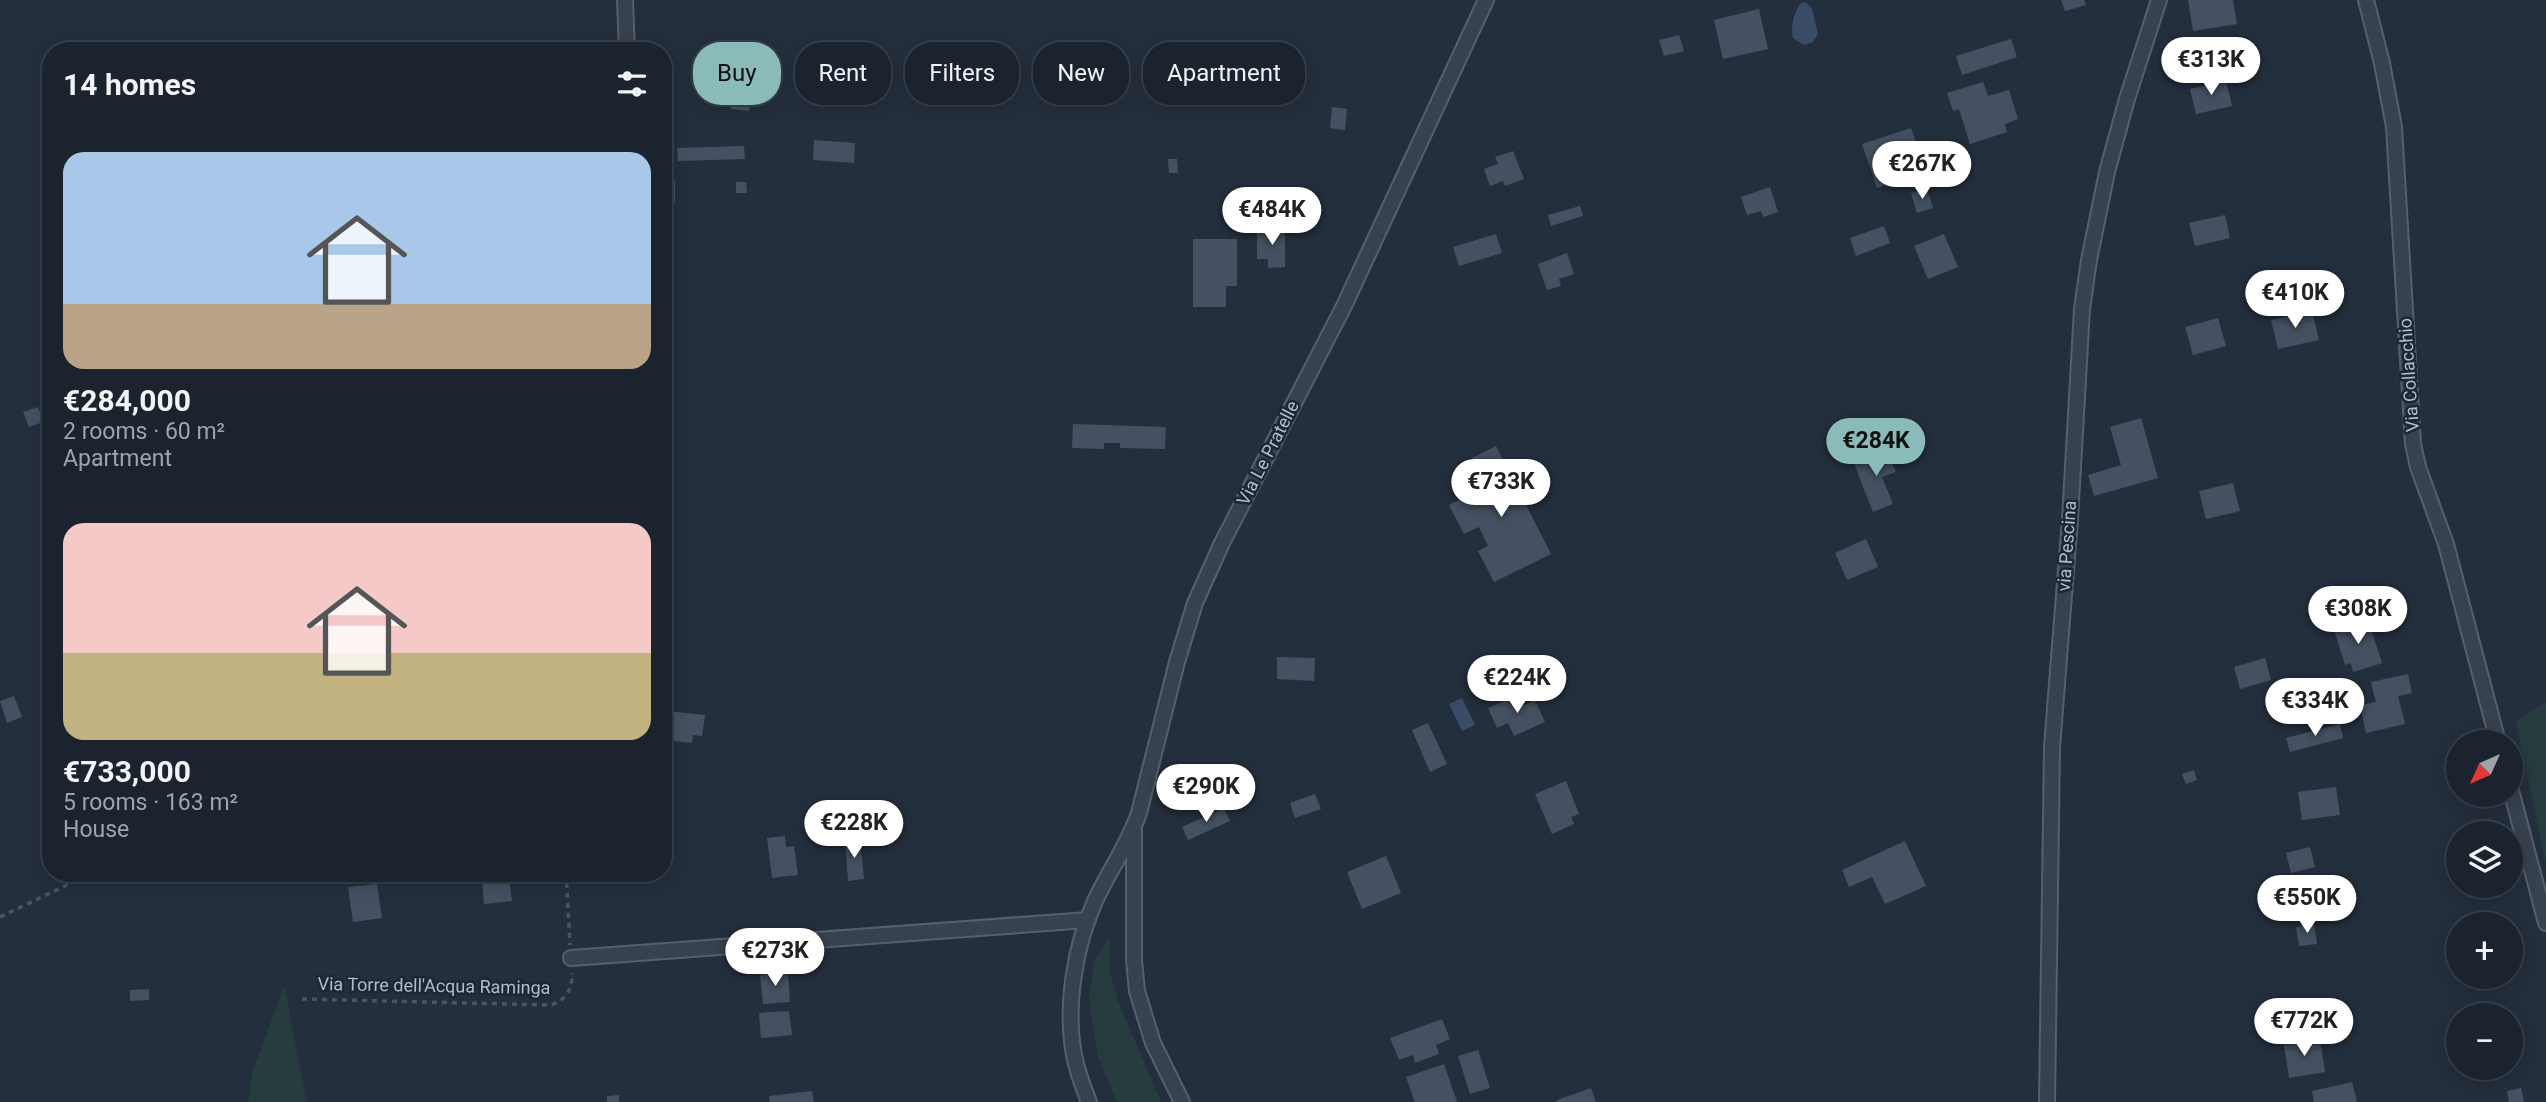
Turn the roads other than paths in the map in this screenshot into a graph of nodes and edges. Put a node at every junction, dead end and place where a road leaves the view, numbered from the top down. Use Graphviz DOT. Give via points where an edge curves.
graph roads {
  1 [pos="625,0"];
  2 [pos="1486,0"];
  3 [pos="2159,0"];
  4 [pos="2366,0"];
  5 [pos="627,42"];
  6 [pos="2495,730"];
  7 [pos="2515,807"];
  8 [pos="1134,826"];
  9 [pos="1088,920"];
  10 [pos="2546,923"];
  11 [pos="571,958"];
  12 [pos="1089,1102"];
  13 [pos="1182,1102"];
  14 [pos="2047,1102"];
  1 -- 5 [label="street"];
  2 -- 8 [label="street, Via Le Pratelle" via="1344,306 1195,603"];
  3 -- 14 [label="street, via Pescina" via="2107,172 2082,309 2053,728"];
  4 -- 6 [label="street, Via Collacchio" via="2394,127 2413,444 2446,544"];
  7 -- 10 [label="street"];
  8 -- 9 [label="street, Via Le Pratelle"];
  8 -- 13 [label="street" via="1137,990 1153,1043"];
  9 -- 11 [label="street"];
  9 -- 12 [label="street, Via Le Pratelle" via="1076,971 1072,1018 1074,1056"];
}
